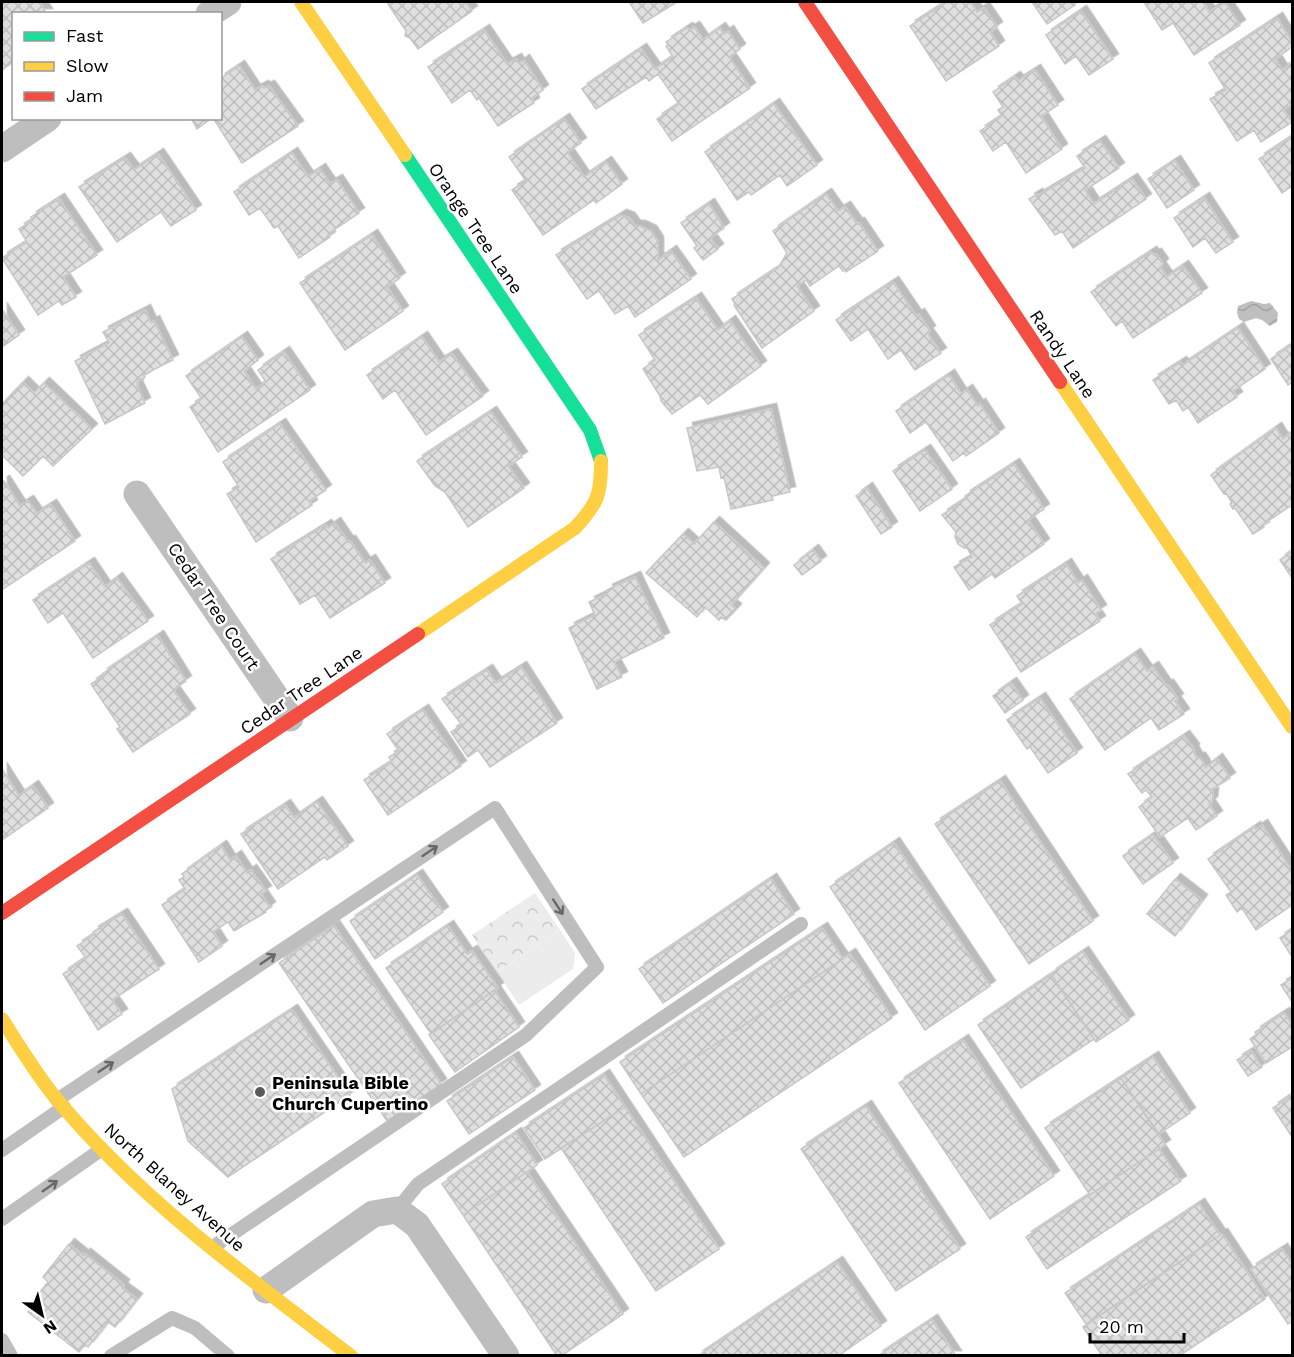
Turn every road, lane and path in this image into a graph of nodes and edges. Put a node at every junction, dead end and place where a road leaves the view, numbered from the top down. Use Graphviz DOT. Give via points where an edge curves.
graph roads {
  1 [pos="228,2"];
  2 [pos="302,2"];
  3 [pos="804,2"];
  4 [pos="212,12"];
  5 [pos="45,120"];
  6 [pos="2,149"];
  7 [pos="601,481"];
  8 [pos="137,495"];
  9 [pos="290,718"];
  10 [pos="1293,728"];
  11 [pos="2,913"];
  12 [pos="801,924"];
  13 [pos="2,1019"];
  14 [pos="61,1103"];
  15 [pos="102,1149"];
  16 [pos="2,1150"];
  17 [pos="397,1210"];
  18 [pos="2,1219"];
  19 [pos="212,1247"];
  20 [pos="266,1290"];
  21 [pos="2,1340"];
  22 [pos="11,1356"];
  23 [pos="111,1356"];
  24 [pos="228,1356"];
  25 [pos="351,1356"];
  26 [pos="506,1356"];
  1 -- 4 [label="street"];
  2 -- 7 [label="street, Orange Tree Lane" via="590,430 601,458"];
  3 -- 10 [label="street, Randy Lane"];
  5 -- 6 [label="street"];
  7 -- 9 [label="street, Cedar Tree Lane" via="594,507 575,528"];
  8 -- 9 [label="street, Cedar Tree Court"];
  9 -- 11 [label="street, Cedar Tree Lane"];
  12 -- 17 [label="lane" via="418,1184"];
  13 -- 14 [label="street, North Blaney Avenue"];
  14 -- 15 [label="street, North Blaney Avenue"];
  14 -- 16 [label="lane"];
  14 -- 19 [label="lane, one-way" via="495,808 597,967 526,1035"];
  18 -- 15 [label="lane, one-way"];
  15 -- 19 [label="street, North Blaney Avenue"];
  17 -- 20 [label="street" via="373,1214"];
  17 -- 26 [label="street" via="417,1225"];
  19 -- 20 [label="street, North Blaney Avenue"];
  20 -- 25 [label="street, North Blaney Avenue"];
  21 -- 22 [label="lane"];
  23 -- 24 [label="lane" via="171,1318 195,1328"];
}
